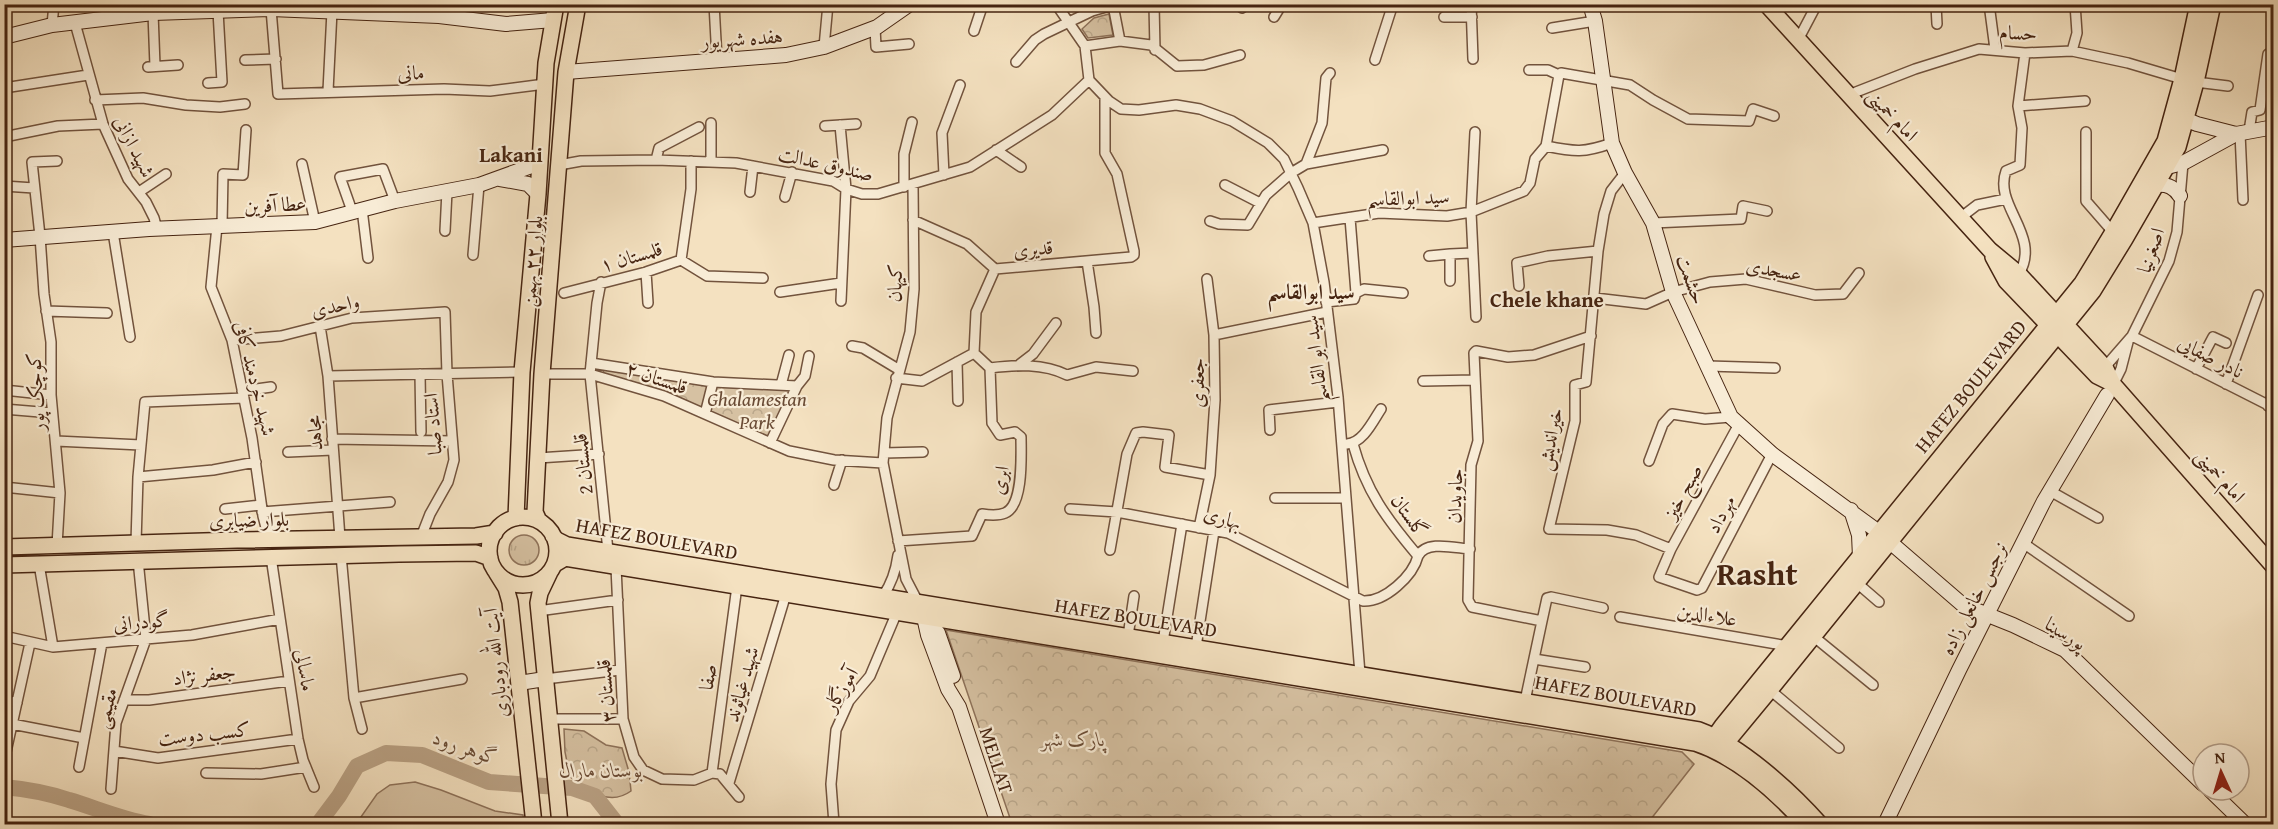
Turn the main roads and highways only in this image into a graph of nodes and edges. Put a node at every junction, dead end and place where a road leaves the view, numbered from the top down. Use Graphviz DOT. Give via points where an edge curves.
graph roads {
  1 [pos="556,4"];
  2 [pos="578,4"];
  3 [pos="1766,4"];
  4 [pos="2198,4"];
  5 [pos="2212,4"];
  6 [pos="2189,81"];
  7 [pos="540,163"];
  8 [pos="559,165"];
  9 [pos="2119,236"];
  10 [pos="1990,250"];
  11 [pos="2051,319"];
  12 [pos="2062,330"];
  13 [pos="522,372"];
  14 [pos="542,374"];
  15 [pos="2110,390"];
  16 [pos="516,518"];
  17 [pos="539,521"];
  18 [pos="495,533"];
  19 [pos="554,536"];
  20 [pos="1885,538"];
  21 [pos="4,548"];
  22 [pos="4,565"];
  23 [pos="493,565"];
  24 [pos="2274,567"];
  25 [pos="552,568"];
  26 [pos="918,602"];
  27 [pos="924,617"];
  28 [pos="1107,640"];
  29 [pos="1360,681"];
  30 [pos="1718,742"];
  31 [pos="560,821"];
  32 [pos="534,822"];
  33 [pos="1805,825"];
  34 [pos="1820,825"];
  1 -- 7 [label="main road, بلوار ۲۲ بهمن"];
  2 -- 8 [label="main road, بلوار ۲۲ بهمن" via="566,72"];
  3 -- 10 [label="main road, امام خمینی"];
  4 -- 6 [label="main road"];
  5 -- 6 [label="main road"];
  6 -- 9 [label="main road"];
  6 -- 9 [label="main road" via="2186,124 2178,147 2157,185"];
  7 -- 8 [label="main road"];
  7 -- 13 [label="main road, بلوار ۲۲ بهمن"];
  8 -- 14 [label="main road, بلوار ۲۲ بهمن"];
  9 -- 11 [label="main road, HAFEZ BOULEVARD"];
  9 -- 12 [label="main road, HAFEZ BOULEVARD" via="2093,291"];
  10 -- 11 [label="main road" via="2019,274"];
  10 -- 11 [label="main road" via="2006,281"];
  11 -- 12 [label="main road"];
  11 -- 20 [label="main road, HAFEZ BOULEVARD"];
  12 -- 15 [label="main road"];
  12 -- 15 [label="main road" via="2105,367"];
  12 -- 20 [label="main road, HAFEZ BOULEVARD"];
  13 -- 14 [label="main road"];
  13 -- 16 [label="main road, بلوار ۲۲ بهمن"];
  14 -- 17 [label="main road, بلوار ۲۲ بهمن" via="536,512"];
  15 -- 24 [label="main road, امام خمینی"];
  16 -- 17 [label="main road"];
  16 -- 18 [label="main road"];
  17 -- 19 [label="main road"];
  18 -- 21 [label="main road, بلوار ضیابری"];
  18 -- 23 [label="main road" via="490,544"];
  19 -- 25 [label="main road" via="557,550"];
  19 -- 26 [label="main road, HAFEZ BOULEVARD" via="567,545"];
  20 -- 30 [label="main road, HAFEZ BOULEVARD" via="1857,583 1770,690"];
  20 -- 30 [label="main road, HAFEZ BOULEVARD" via="1860,557"];
  22 -- 23 [label="main road, بلوار ضیابری" via="476,553"];
  23 -- 25 [label="main road" via="507,581 522,585 536,582"];
  23 -- 32 [label="main road, آیت الله رودباری" via="510,602"];
  25 -- 27 [label="main road, HAFEZ BOULEVARD" via="565,558"];
  25 -- 31 [label="main road" via="540,592 538,611"];
  26 -- 27 [label="main road"];
  26 -- 28 [label="main road, HAFEZ BOULEVARD"];
  27 -- 28 [label="main road, HAFEZ BOULEVARD"];
  28 -- 29 [label="main road, HAFEZ BOULEVARD"];
  28 -- 29 [label="main road, HAFEZ BOULEVARD" via="1128,636 1196,647"];
  29 -- 30 [label="main road, HAFEZ BOULEVARD" via="1685,742"];
  29 -- 30 [label="main road, HAFEZ BOULEVARD" via="1525,701 1699,730"];
  30 -- 33 [label="main road, HAFEZ BOULEVARD"];
  30 -- 34 [label="main road, HAFEZ BOULEVARD" via="1800,802"];
}
